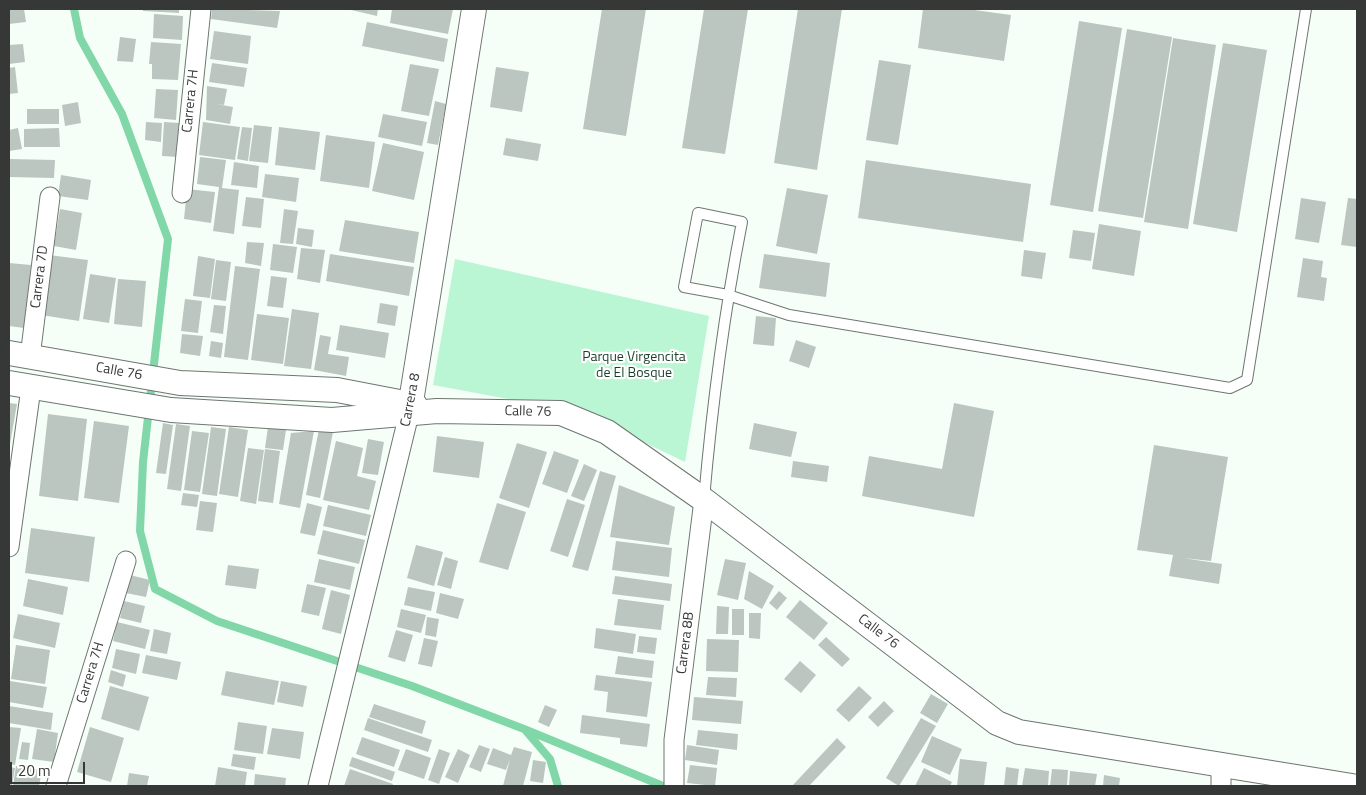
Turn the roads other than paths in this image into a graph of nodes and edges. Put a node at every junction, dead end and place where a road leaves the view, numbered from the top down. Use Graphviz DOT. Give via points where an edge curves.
graph roads {
  1 [pos="201,9"];
  2 [pos="474,9"];
  3 [pos="1306,9"];
  4 [pos="182,193"];
  5 [pos="50,197"];
  6 [pos="728,295"];
  7 [pos="19,355"];
  8 [pos="20,386"];
  9 [pos="410,409"];
  10 [pos="704,500"];
  11 [pos="9,547"];
  12 [pos="126,561"];
  13 [pos="1221,776"];
  14 [pos="56,786"];
  15 [pos="318,786"];
  16 [pos="674,786"];
  17 [pos="1352,786"];
  1 -- 4 [label="street, Carrera 7H"];
  2 -- 9 [label="street, Carrera 8"];
  3 -- 6 [label="lane" via="1247,380 1239,384 1230,388 789,315"];
  5 -- 7 [label="street, Carrera 7D"];
  6 -- 6 [label="lane" via="742,222 698,213 684,287"];
  6 -- 10 [label="lane"];
  7 -- 9 [label="street, Calle 76" via="180,383 337,390"];
  8 -- 9 [label="street, Calle 76" via="172,410 332,420"];
  8 -- 11 [label="street"];
  9 -- 10 [label="street, Calle 76" via="561,413 607,432"];
  9 -- 15 [label="street, Carrera 8"];
  10 -- 13 [label="street, Calle 76" via="997,723 1019,732"];
  10 -- 16 [label="street, Carrera 8B" via="674,740"];
  12 -- 14 [label="street, Carrera 7H"];
  13 -- 17 [label="street, Calle 76"];
}
